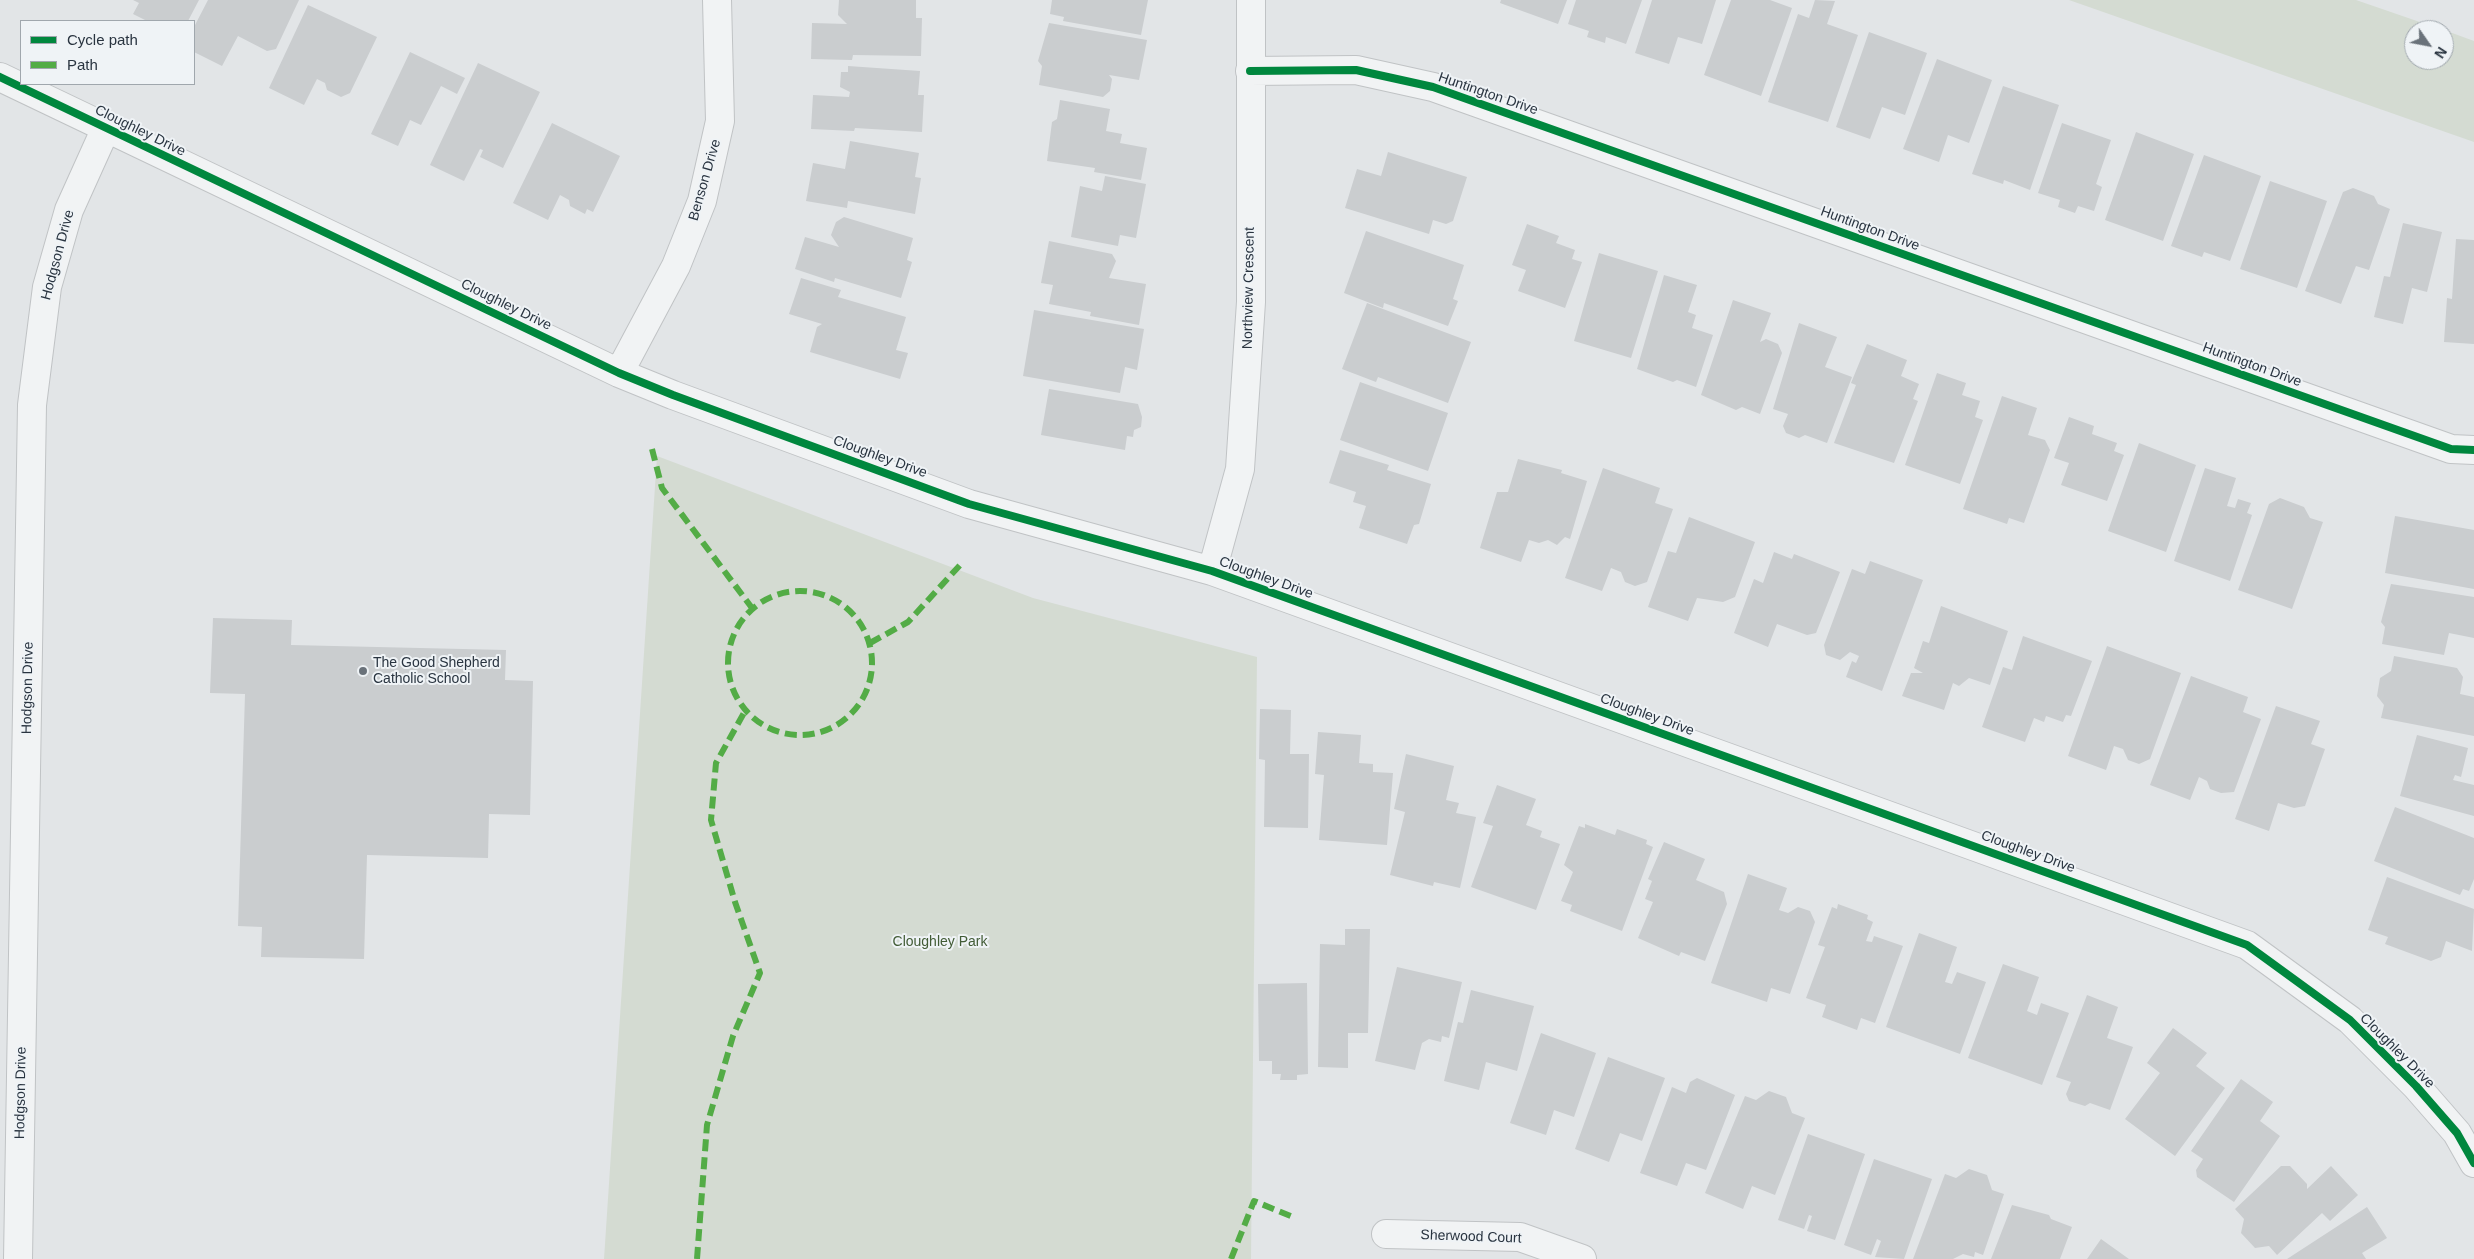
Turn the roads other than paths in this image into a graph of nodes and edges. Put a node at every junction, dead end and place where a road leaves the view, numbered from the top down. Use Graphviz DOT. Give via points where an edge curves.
graph roads {
  1 [pos="717,0"];
  2 [pos="1251,0"];
  3 [pos="1250,71"];
  4 [pos="0,77"];
  5 [pos="106,128"];
  6 [pos="618,373"];
  7 [pos="2474,450"];
  8 [pos="1212,571"];
  9 [pos="2465,1126"];
  10 [pos="2474,1163"];
  11 [pos="1386,1234"];
  12 [pos="18,1259"];
  13 [pos="1582,1259"];
  1 -- 6 [label="street, Benson Drive" via="720,121 702,201 676,266"];
  2 -- 3 [label="street, Northview Crescent"];
  3 -- 7 [label="street, Huntington Drive" via="1356,70 1433,87 2442,445"];
  3 -- 8 [label="street, Northview Crescent" via="1251,302 1240,469"];
  4 -- 5 [label="street, Cloughley Drive"];
  5 -- 6 [label="street, Cloughley Drive"];
  5 -- 12 [label="street, Hodgson Drive" via="70,210 47,286 32,405"];
  6 -- 8 [label="street, Cloughley Drive" via="969,504"];
  8 -- 9 [label="street, Cloughley Drive" via="2247,945 2350,1020 2416,1086"];
  9 -- 10 [label="street, Cloughley Drive"];
  11 -- 13 [label="street, Sherwood Court" via="1520,1237"];
}
